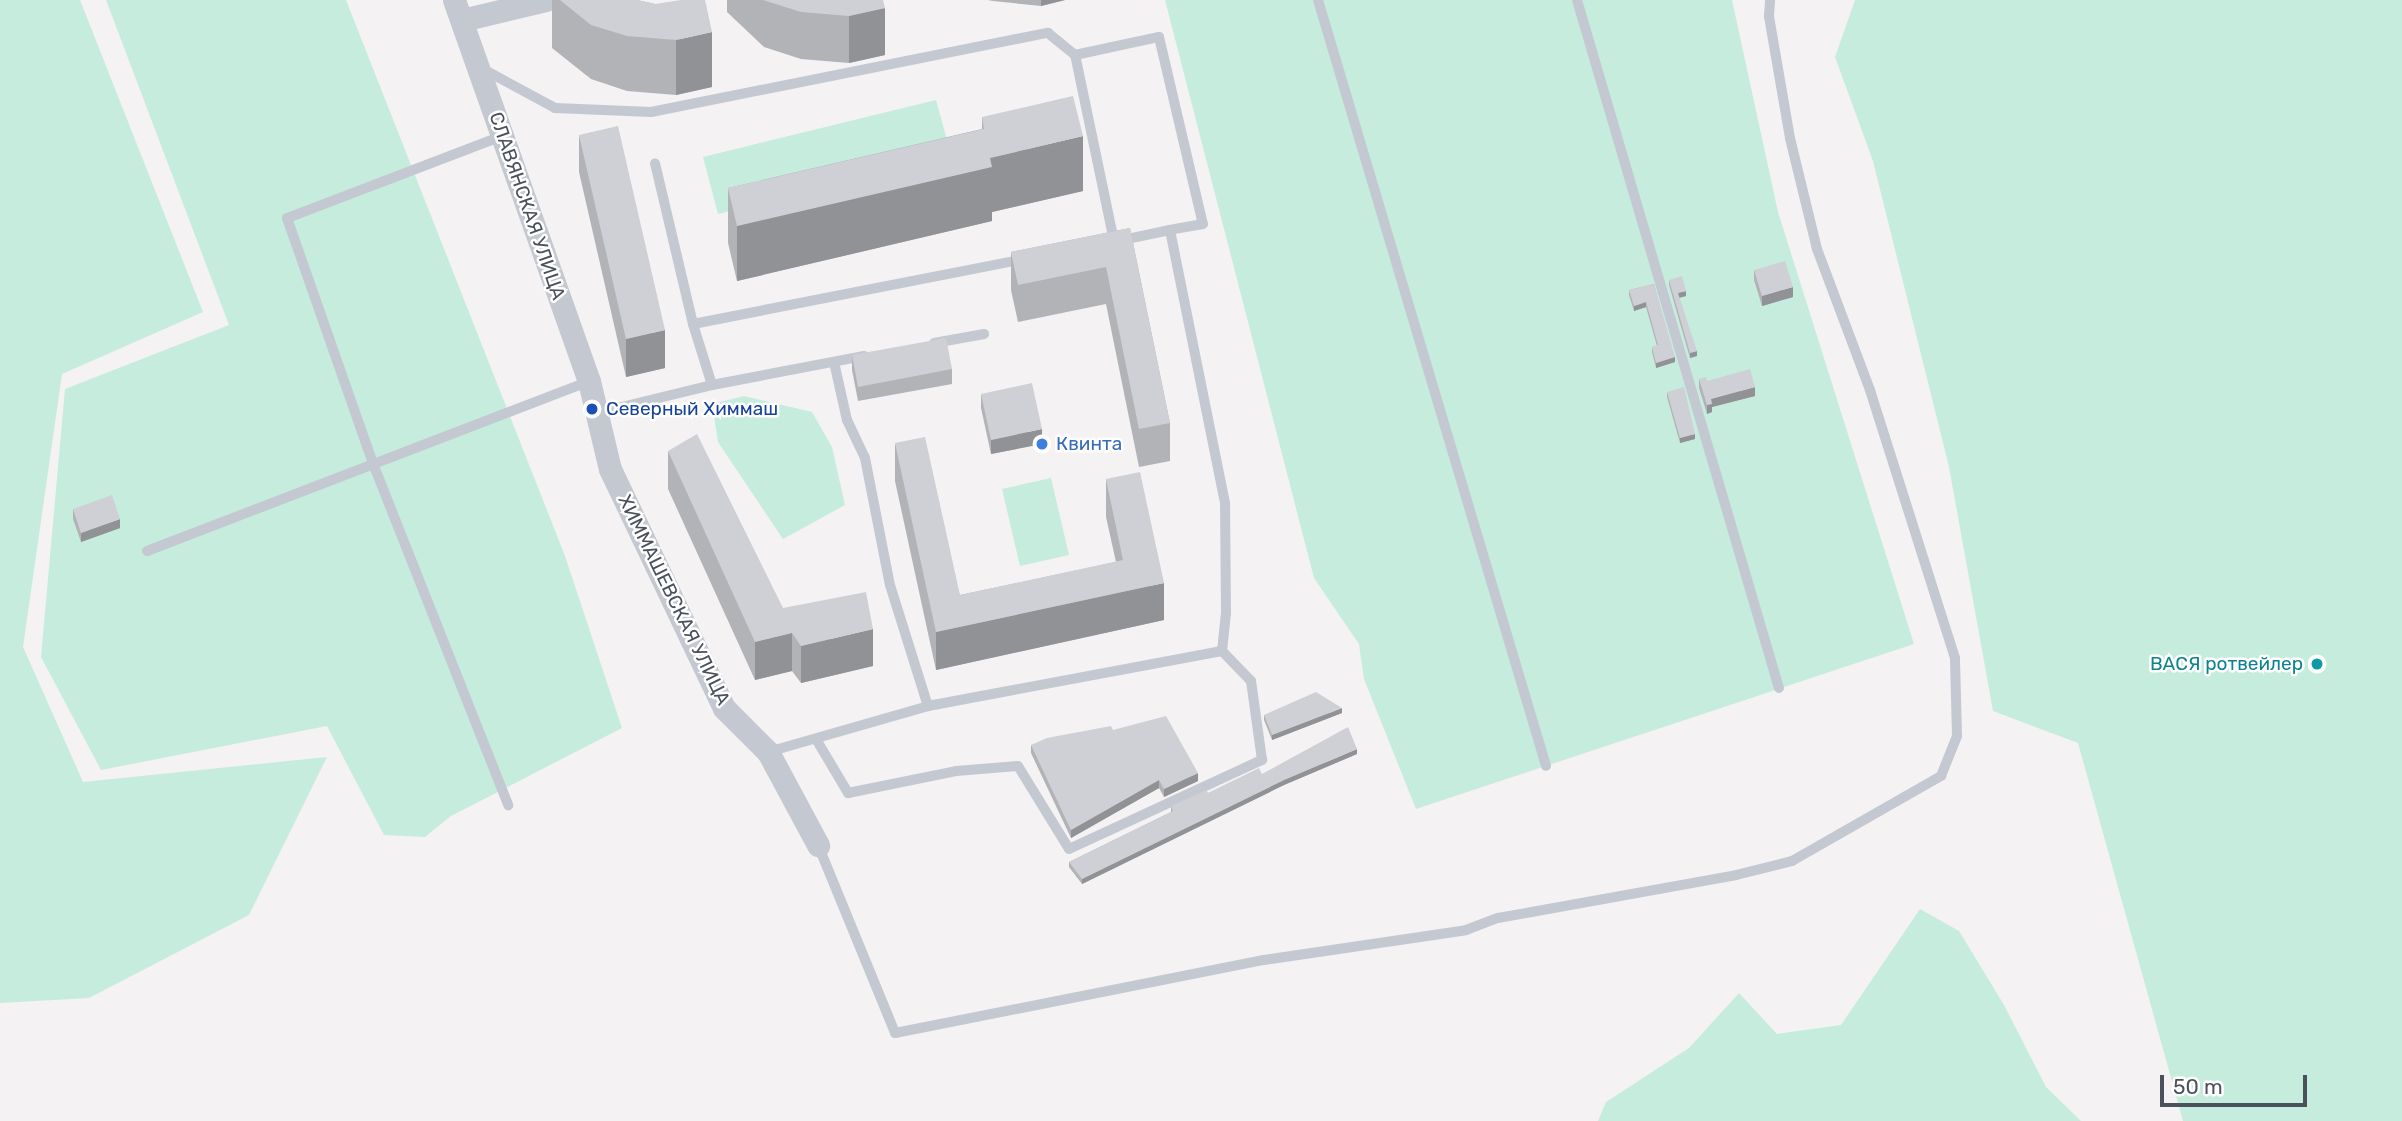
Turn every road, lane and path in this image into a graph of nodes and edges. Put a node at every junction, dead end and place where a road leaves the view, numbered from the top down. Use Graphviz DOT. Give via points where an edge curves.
graph roads {
  1 [pos="546,0"];
  2 [pos="1318,0"];
  3 [pos="1577,0"];
  4 [pos="1770,0"];
  5 [pos="458,10"];
  6 [pos="1075,55"];
  7 [pos="479,67"];
  8 [pos="502,135"];
  9 [pos="655,163"];
  10 [pos="1170,230"];
  11 [pos="1114,241"];
  12 [pos="1100,244"];
  13 [pos="1032,257"];
  14 [pos="693,324"];
  15 [pos="984,334"];
  16 [pos="916,347"];
  17 [pos="875,354"];
  18 [pos="834,362"];
  19 [pos="589,381"];
  20 [pos="712,385"];
  21 [pos="596,414"];
  22 [pos="374,466"];
  23 [pos="147,551"];
  24 [pos="1222,651"];
  25 [pos="1779,688"];
  26 [pos="928,706"];
  27 [pos="816,739"];
  28 [pos="768,752"];
  29 [pos="1546,766"];
  30 [pos="508,805"];
  31 [pos="818,845"];
  1 -- 5 [label="street"];
  2 -- 29 [label="lane"];
  3 -- 25 [label="lane"];
  4 -- 31 [label="lane" via="1790,138 1817,249 1870,390 1955,658 1956,736 1941,776 1792,860 1736,875 1498,918 1466,930 1264,960 895,1033"];
  5 -- 7 [label="street, СЛАВЯНСКАЯ УЛИЦА"];
  6 -- 7 [label="lane" via="1048,33 651,112 555,107"];
  6 -- 10 [label="lane" via="1159,37 1203,223"];
  6 -- 11 [label="lane"];
  7 -- 8 [label="street, СЛАВЯНСКАЯ УЛИЦА"];
  8 -- 19 [label="street, СЛАВЯНСКАЯ УЛИЦА"];
  8 -- 22 [label="lane" via="287,218"];
  9 -- 14 [label="lane"];
  10 -- 11 [label="lane"];
  10 -- 24 [label="lane" via="1225,503"];
  11 -- 12 [label="lane"];
  13 -- 14 [label="lane"];
  14 -- 20 [label="lane"];
  15 -- 16 [label="lane"];
  17 -- 18 [label="lane"];
  18 -- 20 [label="lane"];
  18 -- 26 [label="lane" via="847,420 864,458 890,585"];
  19 -- 21 [label="street, СЛАВЯНСКАЯ УЛИЦА"];
  19 -- 22 [label="lane"];
  20 -- 21 [label="lane"];
  21 -- 28 [label="street, ХИММАШЕВСКАЯ УЛИЦА" via="610,469 724,708"];
  22 -- 23 [label="lane"];
  22 -- 30 [label="lane"];
  24 -- 26 [label="lane"];
  24 -- 27 [label="lane" via="1251,681 1262,760 1069,849 1018,765 956,771 848,793"];
  26 -- 27 [label="lane"];
  27 -- 28 [label="lane"];
  28 -- 31 [label="street, ХИММАШЕВСКАЯ УЛИЦА"];
}
